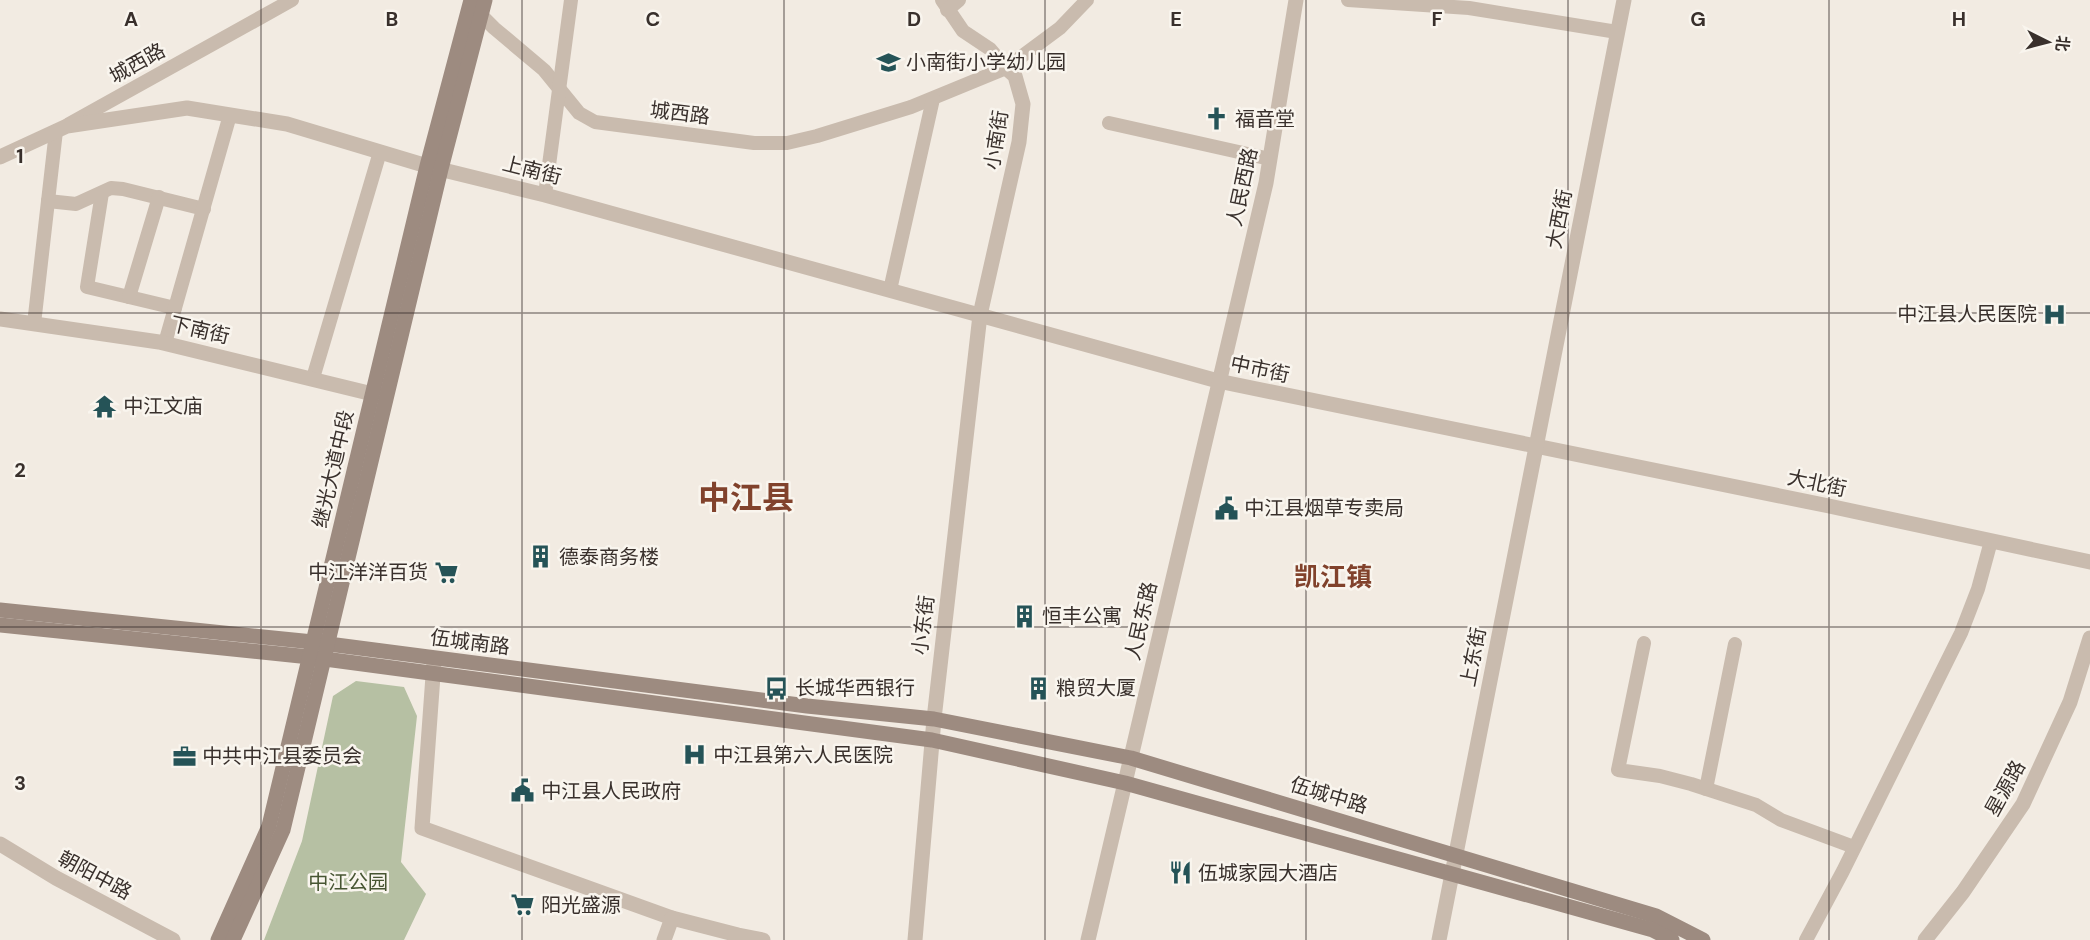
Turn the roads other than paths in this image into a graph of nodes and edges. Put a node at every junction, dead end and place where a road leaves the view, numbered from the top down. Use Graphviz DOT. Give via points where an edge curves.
graph roads {
  1 [pos="292,0"];
  2 [pos="485,0"];
  3 [pos="571,0"];
  4 [pos="960,0"];
  5 [pos="1087,0"];
  6 [pos="1296,0"];
  7 [pos="1348,0"];
  8 [pos="1624,0"];
  9 [pos="469,1"];
  10 [pos="944,5"];
  11 [pos="481,16"];
  12 [pos="1617,32"];
  13 [pos="1006,68"];
  14 [pos="560,91"];
  15 [pos="933,99"];
  16 [pos="230,115"];
  17 [pos="1109,123"];
  18 [pos="62,128"];
  19 [pos="380,152"];
  20 [pos="0,157"];
  21 [pos="1270,159"];
  22 [pos="434,167"];
  23 [pos="102,192"];
  24 [pos="545,195"];
  25 [pos="159,197"];
  26 [pos="48,201"];
  27 [pos="204,209"];
  28 [pos="890,290"];
  29 [pos="129,297"];
  30 [pos="175,308"];
  31 [pos="980,315"];
  32 [pos="0,319"];
  33 [pos="34,324"];
  34 [pos="165,343"];
  35 [pos="313,378"];
  36 [pos="1218,381"];
  37 [pos="380,396"];
  38 [pos="1535,447"];
  39 [pos="1991,541"];
  40 [pos="2090,562"];
  41 [pos="0,610"];
  42 [pos="0,625"];
  43 [pos="2090,638"];
  44 [pos="1644,643"];
  45 [pos="1735,644"];
  46 [pos="318,651"];
  47 [pos="434,666"];
  48 [pos="934,719"];
  49 [pos="932,740"];
  50 [pos="1131,758"];
  51 [pos="1125,783"];
  52 [pos="1706,789"];
  53 [pos="0,844"];
  54 [pos="1854,848"];
  55 [pos="1456,854"];
  56 [pos="1452,875"];
  57 [pos="672,918"];
  58 [pos="173,940"];
  59 [pos="218,940"];
  60 [pos="233,940"];
  61 [pos="664,940"];
  62 [pos="763,940"];
  63 [pos="915,940"];
  64 [pos="1089,940"];
  65 [pos="1439,940"];
  66 [pos="1672,940"];
  67 [pos="1703,940"];
  68 [pos="1806,940"];
  69 [pos="1925,940"];
  1 -- 18 [label="street, 城西路"];
  2 -- 11 [label="main road, 继光大道中段"];
  3 -- 14 [label="street"];
  4 -- 10 [label="street"];
  5 -- 13 [label="street, 城西路" via="1060,28"];
  6 -- 21 [label="street, 人民西路"];
  7 -- 12 [label="street" via="1469,8"];
  8 -- 12 [label="street, 大西街"];
  9 -- 11 [label="street, 城西路"];
  9 -- 22 [label="main road, 继光大道中段"];
  10 -- 13 [label="street, 小南街" via="963,31 990,49"];
  11 -- 14 [label="street, 城西路" via="544,70"];
  11 -- 22 [label="main road, 继光大道中段"];
  12 -- 38 [label="street, 大西街"];
  13 -- 15 [label="street, 城西路"];
  13 -- 31 [label="street, 小南街" via="1015,76 1023,104 1019,142"];
  14 -- 15 [label="street, 城西路" via="579,113 595,122 754,143 787,143 817,136"];
  14 -- 24 [label="street"];
  15 -- 28 [label="street"];
  16 -- 18 [label="street, 上南街" via="187,108"];
  16 -- 19 [label="street, 上南街" via="287,124"];
  16 -- 27 [label="street"];
  17 -- 21 [label="street"];
  18 -- 20 [label="street, 城西路"];
  18 -- 26 [label="street"];
  19 -- 22 [label="street, 上南街"];
  19 -- 35 [label="street"];
  21 -- 36 [label="street, 人民西路"];
  22 -- 24 [label="street, 上南街"];
  22 -- 37 [label="main road, 继光大道中段"];
  23 -- 25 [label="street" via="123,189"];
  23 -- 26 [label="street" via="76,204"];
  23 -- 29 [label="street" via="87,287"];
  24 -- 28 [label="street, 上南街"];
  25 -- 27 [label="street"];
  25 -- 29 [label="street"];
  26 -- 33 [label="street"];
  27 -- 30 [label="street"];
  28 -- 31 [label="street, 上南街"];
  29 -- 30 [label="street"];
  30 -- 34 [label="street"];
  31 -- 36 [label="street, 中市街"];
  31 -- 48 [label="street, 小东街"];
  32 -- 33 [label="street, 下南街"];
  33 -- 34 [label="street, 下南街"];
  34 -- 35 [label="street, 下南街"];
  35 -- 37 [label="street, 下南街"];
  36 -- 38 [label="street, 中市街"];
  36 -- 50 [label="street, 人民东路"];
  37 -- 46 [label="main road, 继光大道中段"];
  38 -- 39 [label="street, 大北街"];
  38 -- 55 [label="street, 上东街"];
  39 -- 40 [label="street, 大北街"];
  39 -- 54 [label="street" via="1961,633"];
  41 -- 46 [label="main road, 伍城南路"];
  42 -- 46 [label="main road, 伍城南路"];
  43 -- 69 [label="street, 星源路" via="2070,702 2024,804"];
  44 -- 52 [label="street" via="1618,770"];
  45 -- 52 [label="street"];
  46 -- 47 [label="main road, 伍城南路"];
  46 -- 59 [label="main road, 继光大道中段" via="269,826"];
  46 -- 60 [label="main road, 继光大道中段" via="283,830"];
  47 -- 48 [label="main road, 伍城南路"];
  47 -- 49 [label="main road, 伍城南路"];
  47 -- 57 [label="street" via="422,828"];
  48 -- 49 [label="street, 小东街"];
  48 -- 50 [label="main road, 伍城中路"];
  49 -- 51 [label="main road"];
  49 -- 63 [label="street, 小东街"];
  50 -- 51 [label="street, 人民东路"];
  50 -- 55 [label="main road, 伍城中路"];
  51 -- 56 [label="main road"];
  51 -- 64 [label="street, 人民东路"];
  52 -- 54 [label="street" via="1756,805 1781,820"];
  53 -- 58 [label="street, 朝阳中路" via="56,879"];
  54 -- 68 [label="street"];
  55 -- 56 [label="street, 上东街"];
  55 -- 67 [label="main road, 伍城中路" via="1656,916"];
  56 -- 65 [label="street, 上东街"];
  56 -- 66 [label="main road" via="1653,930"];
  57 -- 61 [label="street"];
  57 -- 62 [label="street"];
}
